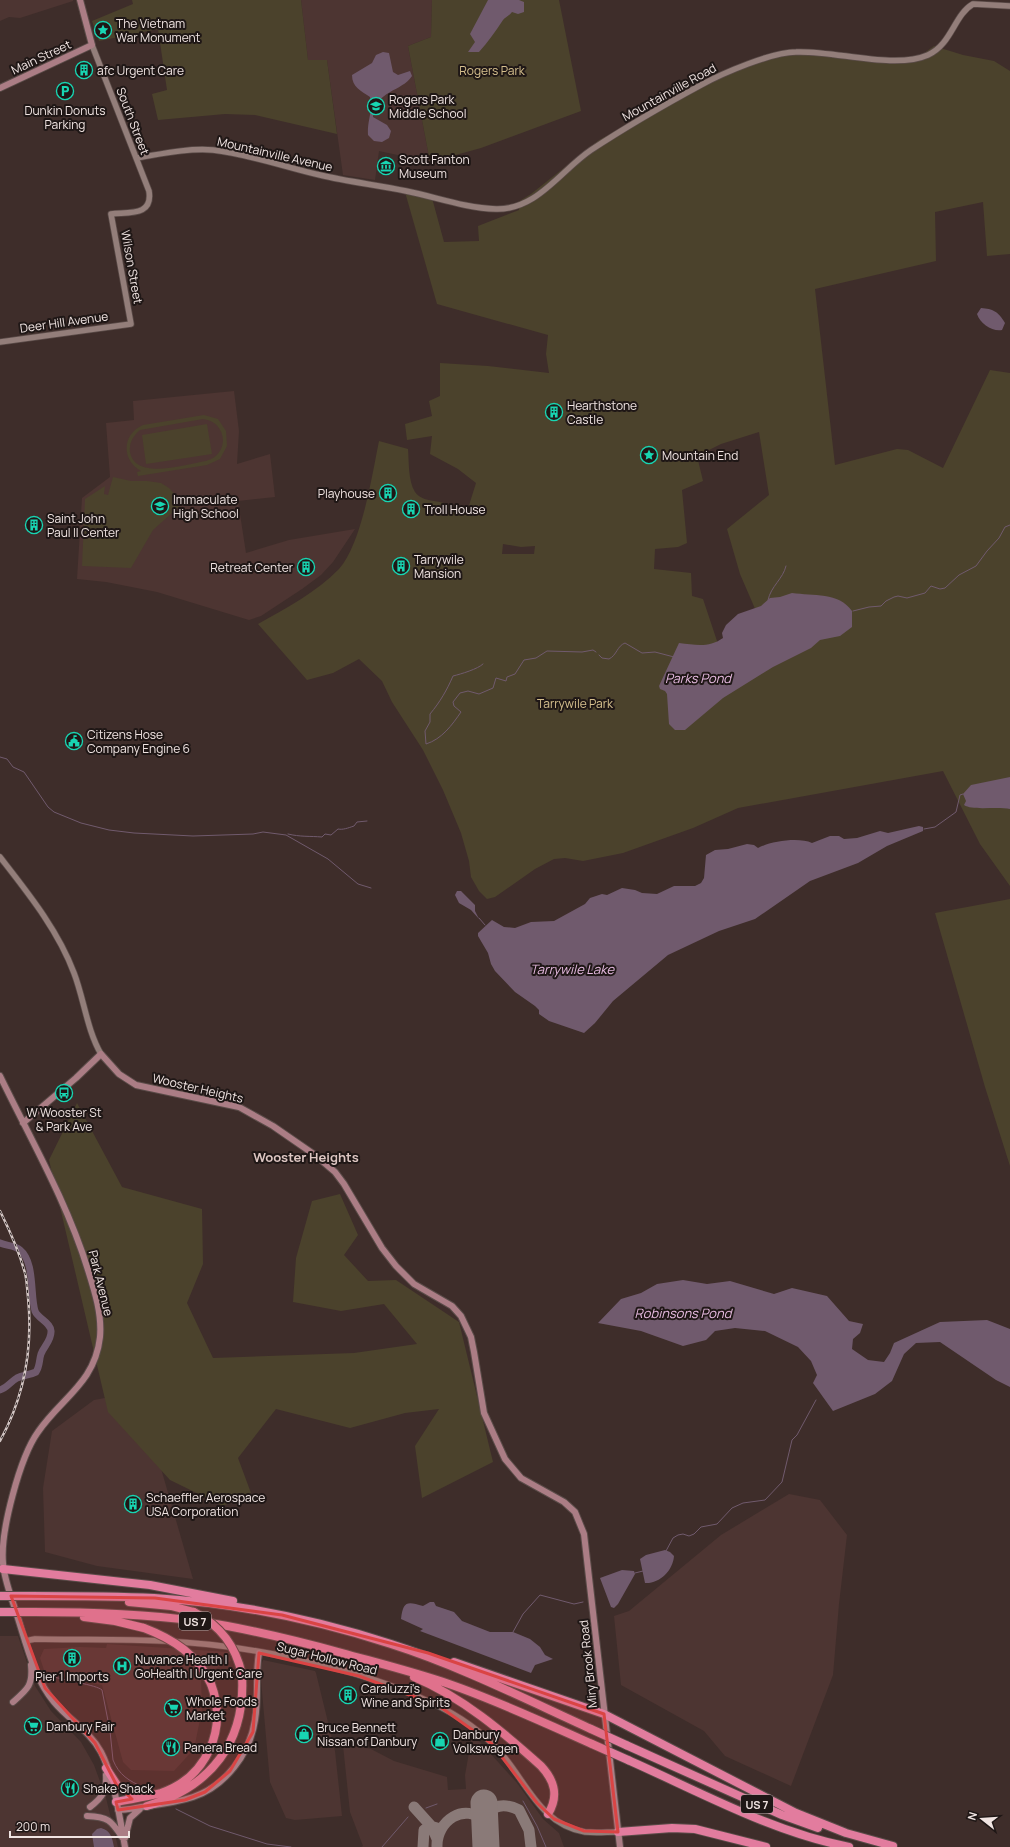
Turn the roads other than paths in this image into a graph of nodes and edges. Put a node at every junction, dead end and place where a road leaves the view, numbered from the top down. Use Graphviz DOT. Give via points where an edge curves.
graph roads {
  1 [pos="80,0"];
  2 [pos="1010,6"];
  3 [pos="92,45"];
  4 [pos="0,88"];
  5 [pos="136,158"];
  6 [pos="338,179"];
  7 [pos="111,214"];
  8 [pos="132,324"];
  9 [pos="0,342"];
  10 [pos="0,857"];
  11 [pos="101,1054"];
  12 [pos="0,1076"];
  13 [pos="23,1123"];
  14 [pos="550,1494"];
  15 [pos="3,1569"];
  16 [pos="0,1596"];
  17 [pos="31,1596"];
  18 [pos="0,1612"];
  19 [pos="34,1612"];
  20 [pos="323,1624"];
  21 [pos="379,1640"];
  22 [pos="26,1641"];
  23 [pos="259,1653"];
  24 [pos="353,1656"];
  25 [pos="31,1657"];
  26 [pos="12,1702"];
  27 [pos="604,1714"];
  28 [pos="106,1768"];
  29 [pos="138,1797"];
  30 [pos="117,1806"];
  31 [pos="147,1806"];
  32 [pos="90,1807"];
  33 [pos="548,1814"];
  34 [pos="87,1816"];
  35 [pos="618,1832"];
  36 [pos="124,1840"];
  37 [pos="126,1847"];
  38 [pos="620,1847"];
  39 [pos="766,1847"];
  40 [pos="849,1847"];
  41 [pos="894,1847"];
  1 -- 3 [label="main road, South Street"];
  2 -- 6 [label="street, Mountainville Road" via="973,4 964,12 942,45 919,58 897,61 794,51 729,72 702,84 607,140 588,152 526,203 513,207 496,209 465,205"];
  3 -- 4 [label="main road, Main Street"];
  3 -- 5 [label="street, South Street"];
  5 -- 6 [label="street, Mountainville Avenue" via="183,150 214,150"];
  5 -- 7 [label="street, South Street" via="149,191 149,204 146,209"];
  7 -- 8 [label="street, Wilson Street"];
  8 -- 9 [label="street, Deer Hill Avenue"];
  10 -- 11 [label="street" via="35,902 74,970 96,1045"];
  11 -- 13 [label="main road"];
  11 -- 14 [label="main road, Wooster Heights" via="119,1074 136,1085 239,1107 273,1126 336,1172 382,1248 396,1266 414,1284 452,1306 461,1316 471,1337 484,1413 504,1459 521,1478"];
  12 -- 13 [label="main road, Park Avenue"];
  13 -- 15 [label="main road, Park Avenue" via="75,1231 97,1300 100,1337 87,1377 43,1425 28,1449 5,1527"];
  14 -- 27 [label="main road, Miry Brook Road" via="574,1512 584,1534"];
  15 -- 20 [label="highway" via="161,1586"];
  15 -- 22 [label="main road, Park Avenue"];
  16 -- 17 [label="highway, US 7, bridge"];
  17 -- 20 [label="highway, US 7" via="183,1600 254,1610"];
  17 -- 31 [label="highway, bridge" via="179,1607 209,1621 226,1637 236,1655 242,1675 240,1717 233,1736 219,1760 190,1788"];
  18 -- 19 [label="highway, US 7, bridge"];
  19 -- 24 [label="highway, US 7" via="126,1614 197,1621 268,1634"];
  19 -- 29 [label="highway, bridge" via="94,1618 144,1628 168,1639 189,1653 204,1671 217,1701 218,1718 215,1737 204,1761 192,1775 178,1785"];
  20 -- 21 [label="highway, US 7"];
  21 -- 27 [label="highway" via="428,1653"];
  21 -- 41 [label="highway, US 7, bridge" via="460,1670 795,1820 843,1836"];
  22 -- 23 [label="street, Sugar Hollow Road" via="164,1641"];
  22 -- 25 [label="main road, Park Avenue"];
  23 -- 31 [label="main road" via="256,1675 256,1720 249,1742 238,1762 223,1779 205,1792 184,1800"];
  23 -- 33 [label="street, Sugar Hollow Road" via="369,1679 419,1697 448,1711 500,1751"];
  24 -- 33 [label="highway" via="436,1688 478,1714 510,1739 550,1776 555,1796"];
  24 -- 40 [label="highway, US 7, bridge" via="402,1669 510,1707 777,1826"];
  25 -- 26 [label="main road" via="30,1686"];
  25 -- 28 [label="main road" via="38,1677 51,1698 95,1743"];
  27 -- 35 [label="main road, Miry Brook Road"];
  27 -- 41 [label="highway" via="796,1814 846,1833"];
  28 -- 29 [label="highway" via="119,1788"];
  28 -- 30 [label="main road"];
  28 -- 32 [label="main road" via="105,1791"];
  29 -- 30 [label="highway"];
  30 -- 31 [label="main road"];
  30 -- 36 [label="main road"];
  31 -- 36 [label="main road" via="132,1815"];
  33 -- 35 [label="street, Sugar Hollow Road" via="576,1830"];
  34 -- 36 [label="main road" via="110,1820"];
  35 -- 38 [label="main road, Miry Brook Road"];
  35 -- 39 [label="highway" via="672,1828 695,1830"];
  36 -- 37 [label="main road"];
}
